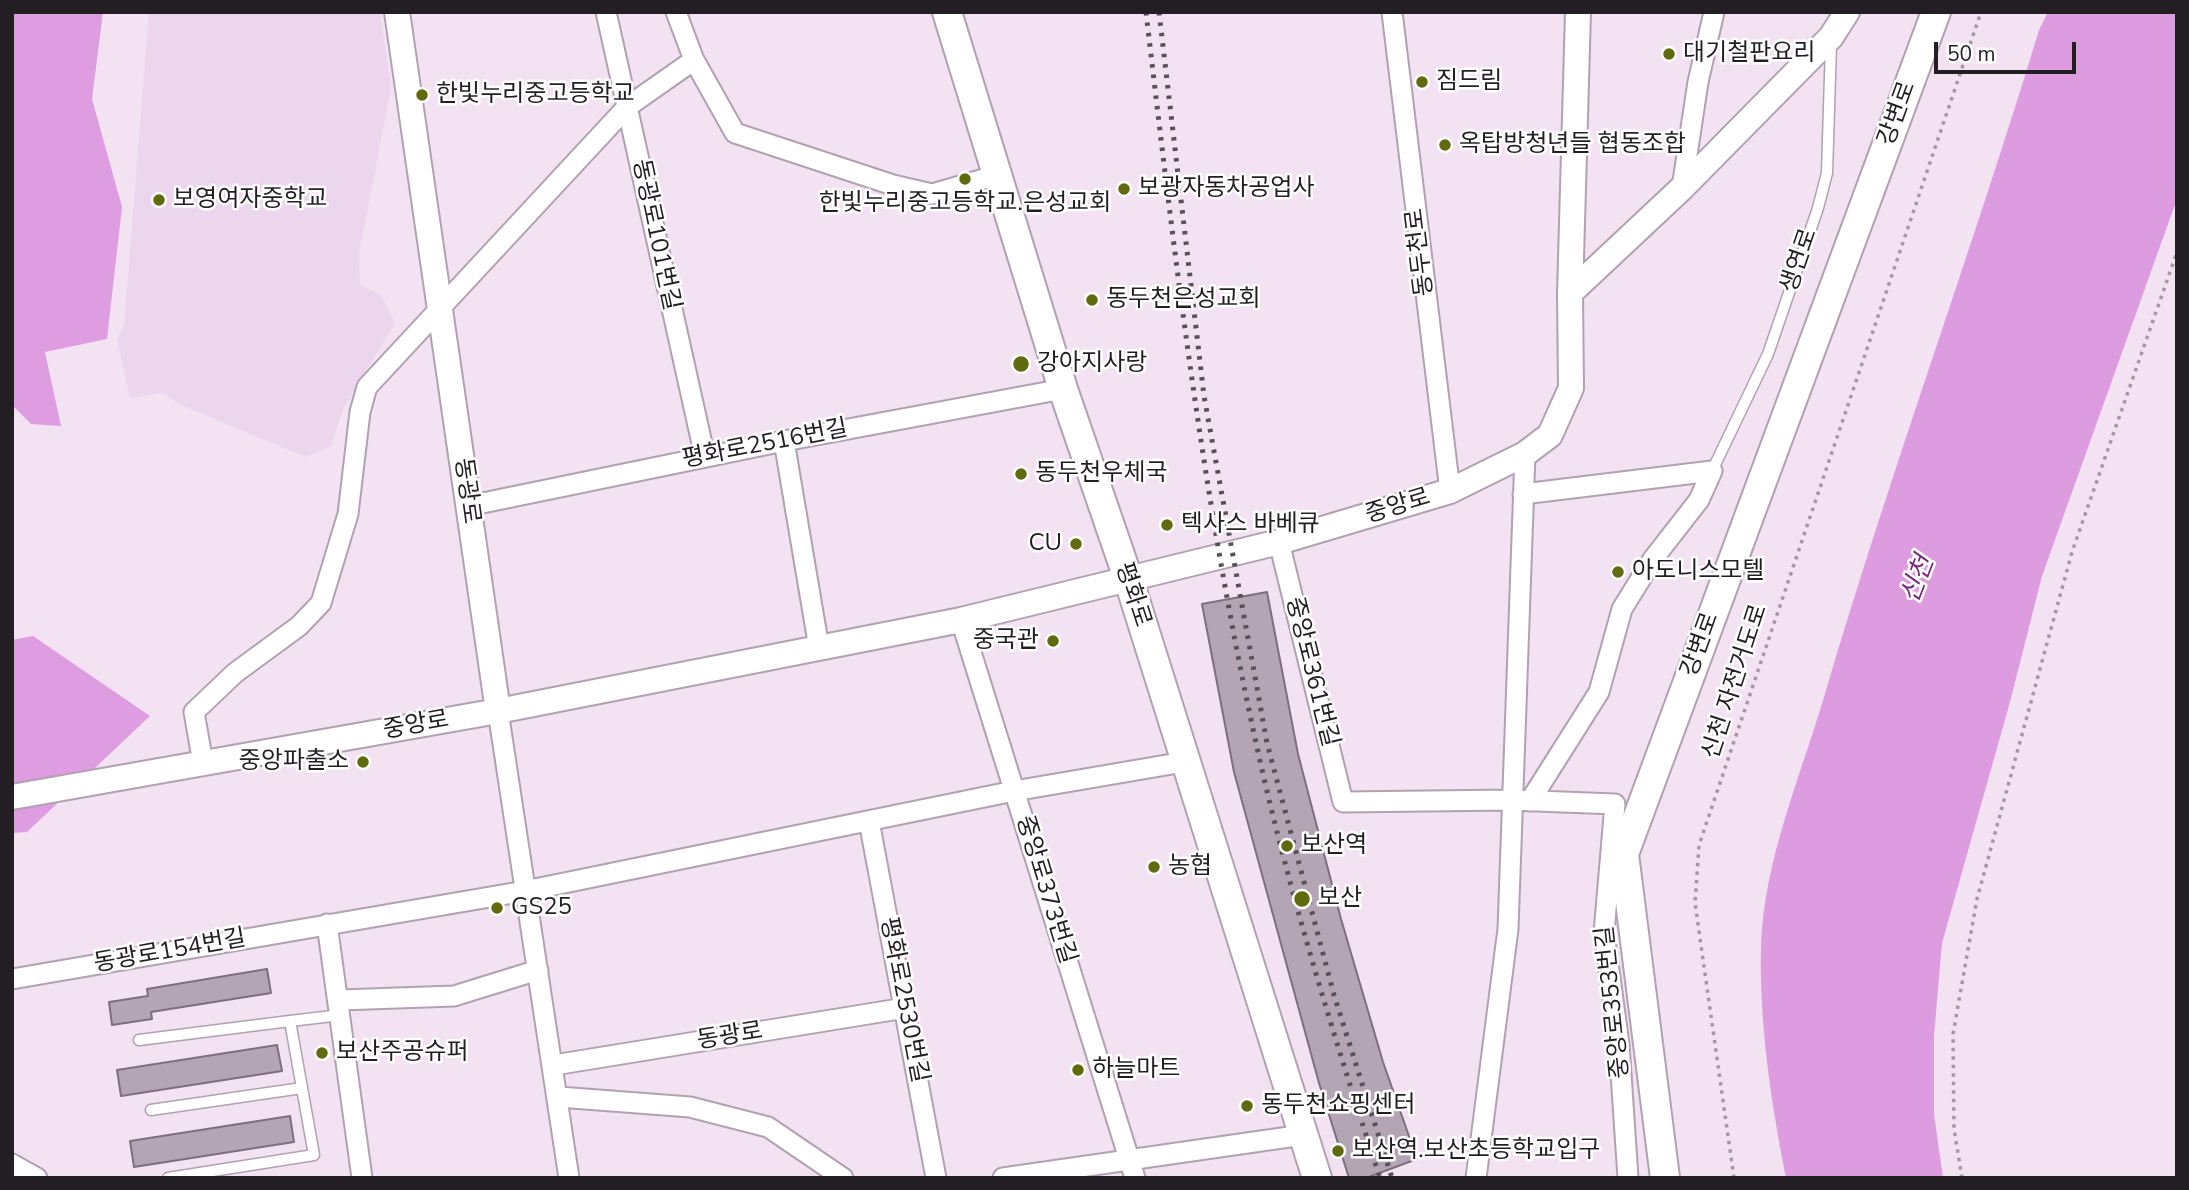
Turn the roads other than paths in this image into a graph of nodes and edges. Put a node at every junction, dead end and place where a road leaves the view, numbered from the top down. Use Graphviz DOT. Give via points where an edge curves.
graph roads {
  1 [pos="397,12"];
  2 [pos="606,12"];
  3 [pos="676,12"];
  4 [pos="947,12"];
  5 [pos="1392,12"];
  6 [pos="1578,12"];
  7 [pos="1714,12"];
  8 [pos="1847,12"];
  9 [pos="1936,12"];
  10 [pos="1831,37"];
  11 [pos="694,60"];
  12 [pos="627,107"];
  13 [pos="997,175"];
  14 [pos="1682,188"];
  15 [pos="1570,293"];
  16 [pos="440,308"];
  17 [pos="1063,389"];
  18 [pos="784,441"];
  19 [pos="1525,454"];
  20 [pos="705,457"];
  21 [pos="1712,471"];
  22 [pos="1450,491"];
  23 [pos="1523,494"];
  24 [pos="468,506"];
  25 [pos="1279,542"];
  26 [pos="1129,581"];
  27 [pos="961,620"];
  28 [pos="819,648"];
  29 [pos="498,711"];
  30 [pos="1184,762"];
  31 [pos="203,763"];
  32 [pos="1014,791"];
  33 [pos="12,797"];
  34 [pos="1520,801"];
  35 [pos="1343,802"];
  36 [pos="869,821"];
  37 [pos="525,891"];
  38 [pos="327,924"];
  39 [pos="538,970"];
  40 [pos="12,979"];
  41 [pos="341,1007"];
  42 [pos="905,1008"];
  43 [pos="290,1021"];
  44 [pos="139,1040"];
  45 [pos="554,1065"];
  46 [pos="302,1088"];
  47 [pos="559,1097"];
  48 [pos="151,1110"];
  49 [pos="1303,1135"];
  50 [pos="12,1164"];
  51 [pos="1132,1169"];
  52 [pos="1049,1174"];
  53 [pos="37,1178"];
  54 [pos="168,1178"];
  55 [pos="362,1178"];
  56 [pos="569,1178"];
  57 [pos="843,1178"];
  58 [pos="936,1178"];
  59 [pos="1003,1178"];
  60 [pos="1317,1178"];
  61 [pos="1476,1178"];
  62 [pos="1628,1178"];
  63 [pos="1665,1178"];
  1 -- 16 [label="street, 동광로"];
  2 -- 12 [label="street, 동광로101번길"];
  3 -- 11 [label="street"];
  4 -- 13 [label="main road, 평화로"];
  5 -- 22 [label="street, 동두천로"];
  6 -- 15 [label="street, 중앙로"];
  7 -- 14 [label="street"];
  8 -- 10 [label="street"];
  9 -- 63 [label="main road, 강변로" via="1624,854"];
  10 -- 14 [label="street"];
  10 -- 21 [label="lane, 생연로" via="1827,173 1818,208 1768,354"];
  11 -- 12 [label="street"];
  11 -- 13 [label="street" via="735,132 932,194"];
  12 -- 16 [label="street"];
  12 -- 20 [label="street, 동광로101번길"];
  13 -- 17 [label="main road, 평화로"];
  14 -- 15 [label="street"];
  15 -- 19 [label="street, 중앙로" via="1571,388 1550,435"];
  16 -- 24 [label="street, 동광로"];
  16 -- 31 [label="street" via="367,387 359,412 348,514 321,603 299,626 234,673 194,712"];
  17 -- 18 [label="street, 평화로2516번길"];
  17 -- 26 [label="main road, 평화로"];
  18 -- 20 [label="street, 평화로2516번길"];
  18 -- 28 [label="street"];
  19 -- 22 [label="street, 중앙로"];
  19 -- 23 [label="street"];
  20 -- 24 [label="street, 평화로2516번길"];
  21 -- 23 [label="street"];
  21 -- 34 [label="street" via="1699,500 1653,559 1622,609 1599,692"];
  22 -- 25 [label="street, 중앙로"];
  23 -- 34 [label="street"];
  24 -- 29 [label="street, 동광로"];
  25 -- 26 [label="street, 중앙로"];
  25 -- 35 [label="street, 중앙로361번길"];
  26 -- 27 [label="street, 중앙로"];
  26 -- 30 [label="main road, 평화로"];
  27 -- 28 [label="street, 중앙로"];
  27 -- 32 [label="street, 중앙로373번길"];
  28 -- 29 [label="street, 중앙로"];
  29 -- 31 [label="street, 중앙로"];
  29 -- 37 [label="street, 동광로"];
  30 -- 32 [label="street"];
  30 -- 49 [label="main road, 평화로"];
  31 -- 33 [label="street, 중앙로"];
  32 -- 36 [label="street"];
  32 -- 51 [label="street, 중앙로373번길"];
  34 -- 35 [label="street, 중앙로353번길"];
  34 -- 61 [label="street"];
  34 -- 62 [label="street, 중앙로353번길" via="1615,804 1604,933 1619,1044"];
  36 -- 37 [label="street"];
  36 -- 42 [label="street, 평화로2530번길"];
  37 -- 38 [label="street, 동광로154번길"];
  37 -- 39 [label="street, 동광로"];
  38 -- 40 [label="street, 동광로154번길"];
  38 -- 41 [label="street"];
  39 -- 41 [label="street" via="454,996"];
  39 -- 45 [label="street, 동광로"];
  41 -- 43 [label="lane"];
  41 -- 55 [label="street"];
  42 -- 45 [label="street, 동광로"];
  42 -- 58 [label="street, 평화로2530번길"];
  43 -- 44 [label="lane"];
  43 -- 46 [label="lane"];
  45 -- 47 [label="street, 동광로"];
  46 -- 48 [label="lane"];
  46 -- 54 [label="lane" via="314,1155"];
  47 -- 56 [label="street, 동광로"];
  47 -- 57 [label="street" via="690,1107 768,1127"];
  49 -- 51 [label="street"];
  49 -- 60 [label="main road, 평화로"];
  50 -- 53 [label="street"];
  51 -- 52 [label="street"];
  52 -- 59 [label="street"];
}
